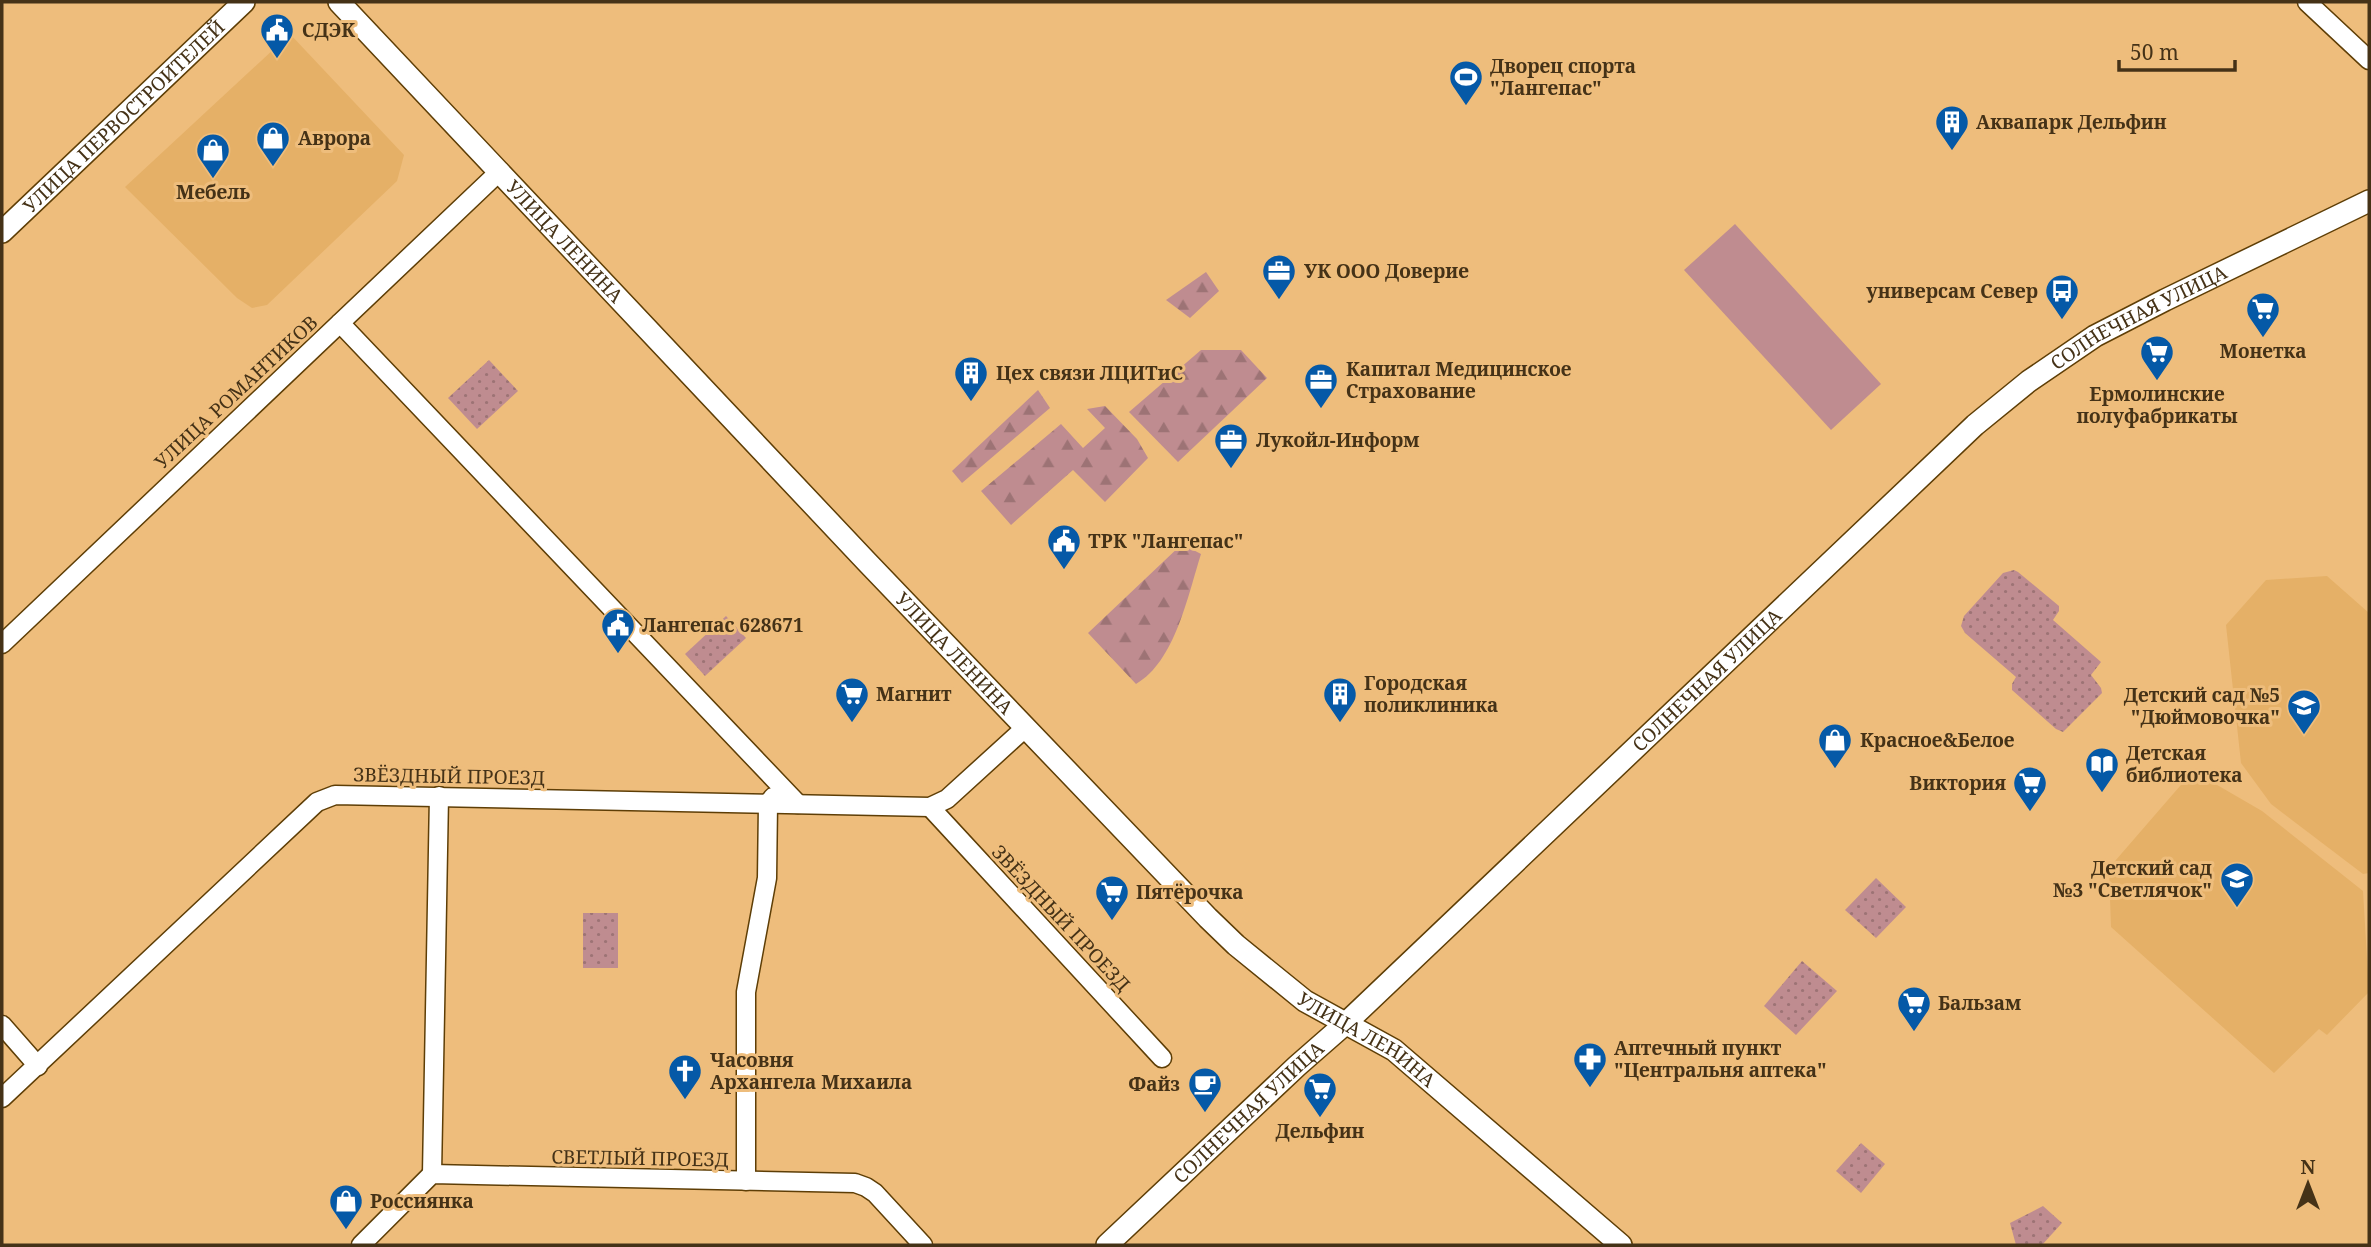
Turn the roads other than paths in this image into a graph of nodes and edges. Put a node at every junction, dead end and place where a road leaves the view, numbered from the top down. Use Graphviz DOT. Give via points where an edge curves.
graph roads {
  1 [pos="244,2"];
  2 [pos="340,2"];
  3 [pos="2307,2"];
  4 [pos="2369,60"];
  5 [pos="500,171"];
  6 [pos="2369,201"];
  7 [pos="2,232"];
  8 [pos="340,323"];
  9 [pos="2,644"];
  10 [pos="1025,728"];
  11 [pos="781,787"];
  12 [pos="439,796"];
  13 [pos="768,804"];
  14 [pos="798,804"];
  15 [pos="930,807"];
  16 [pos="1345,1024"];
  17 [pos="2,1025"];
  18 [pos="1162,1058"];
  19 [pos="38,1066"];
  20 [pos="2,1098"];
  21 [pos="432,1174"];
  22 [pos="746,1181"];
  23 [pos="361,1245"];
  24 [pos="923,1245"];
  25 [pos="1107,1245"];
  26 [pos="1621,1245"];
  1 -- 7 [label="street, УЛИЦА ПЕРВОСТРОИТЕЛЕЙ"];
  2 -- 5 [label="street, УЛИЦА ЛЕНИНА"];
  3 -- 4 [label="street"];
  5 -- 8 [label="street, УЛИЦА РОМАНТИКОВ"];
  5 -- 10 [label="street, УЛИЦА ЛЕНИНА"];
  6 -- 16 [label="street, СОЛНЕЧНАЯ УЛИЦА" via="2124,320 2069,352 2005,399"];
  8 -- 9 [label="street, УЛИЦА РОМАНТИКОВ"];
  8 -- 11 [label="street"];
  10 -- 15 [label="street" via="947,799"];
  10 -- 16 [label="street, УЛИЦА ЛЕНИНА" via="1236,945 1305,1001"];
  11 -- 13 [label="street"];
  11 -- 14 [label="street"];
  12 -- 13 [label="street, ЗВЁЗДНЫЙ ПРОЕЗД"];
  12 -- 19 [label="street, ЗВЁЗДНЫЙ ПРОЕЗД" via="335,795 317,802"];
  12 -- 21 [label="street"];
  13 -- 14 [label="street, ЗВЁЗДНЫЙ ПРОЕЗД"];
  13 -- 22 [label="street" via="767,878 746,992"];
  14 -- 15 [label="street, ЗВЁЗДНЫЙ ПРОЕЗД"];
  15 -- 18 [label="street, ЗВЁЗДНЫЙ ПРОЕЗД"];
  16 -- 25 [label="street, СОЛНЕЧНАЯ УЛИЦА"];
  16 -- 26 [label="street, УЛИЦА ЛЕНИНА" via="1394,1050"];
  17 -- 19 [label="street"];
  19 -- 20 [label="street, ЗВЁЗДНЫЙ ПРОЕЗД"];
  21 -- 22 [label="street, СВЕТЛЫЙ ПРОЕЗД"];
  21 -- 23 [label="street"];
  22 -- 24 [label="street, СВЕТЛЫЙ ПРОЕЗД" via="866,1186"];
}
